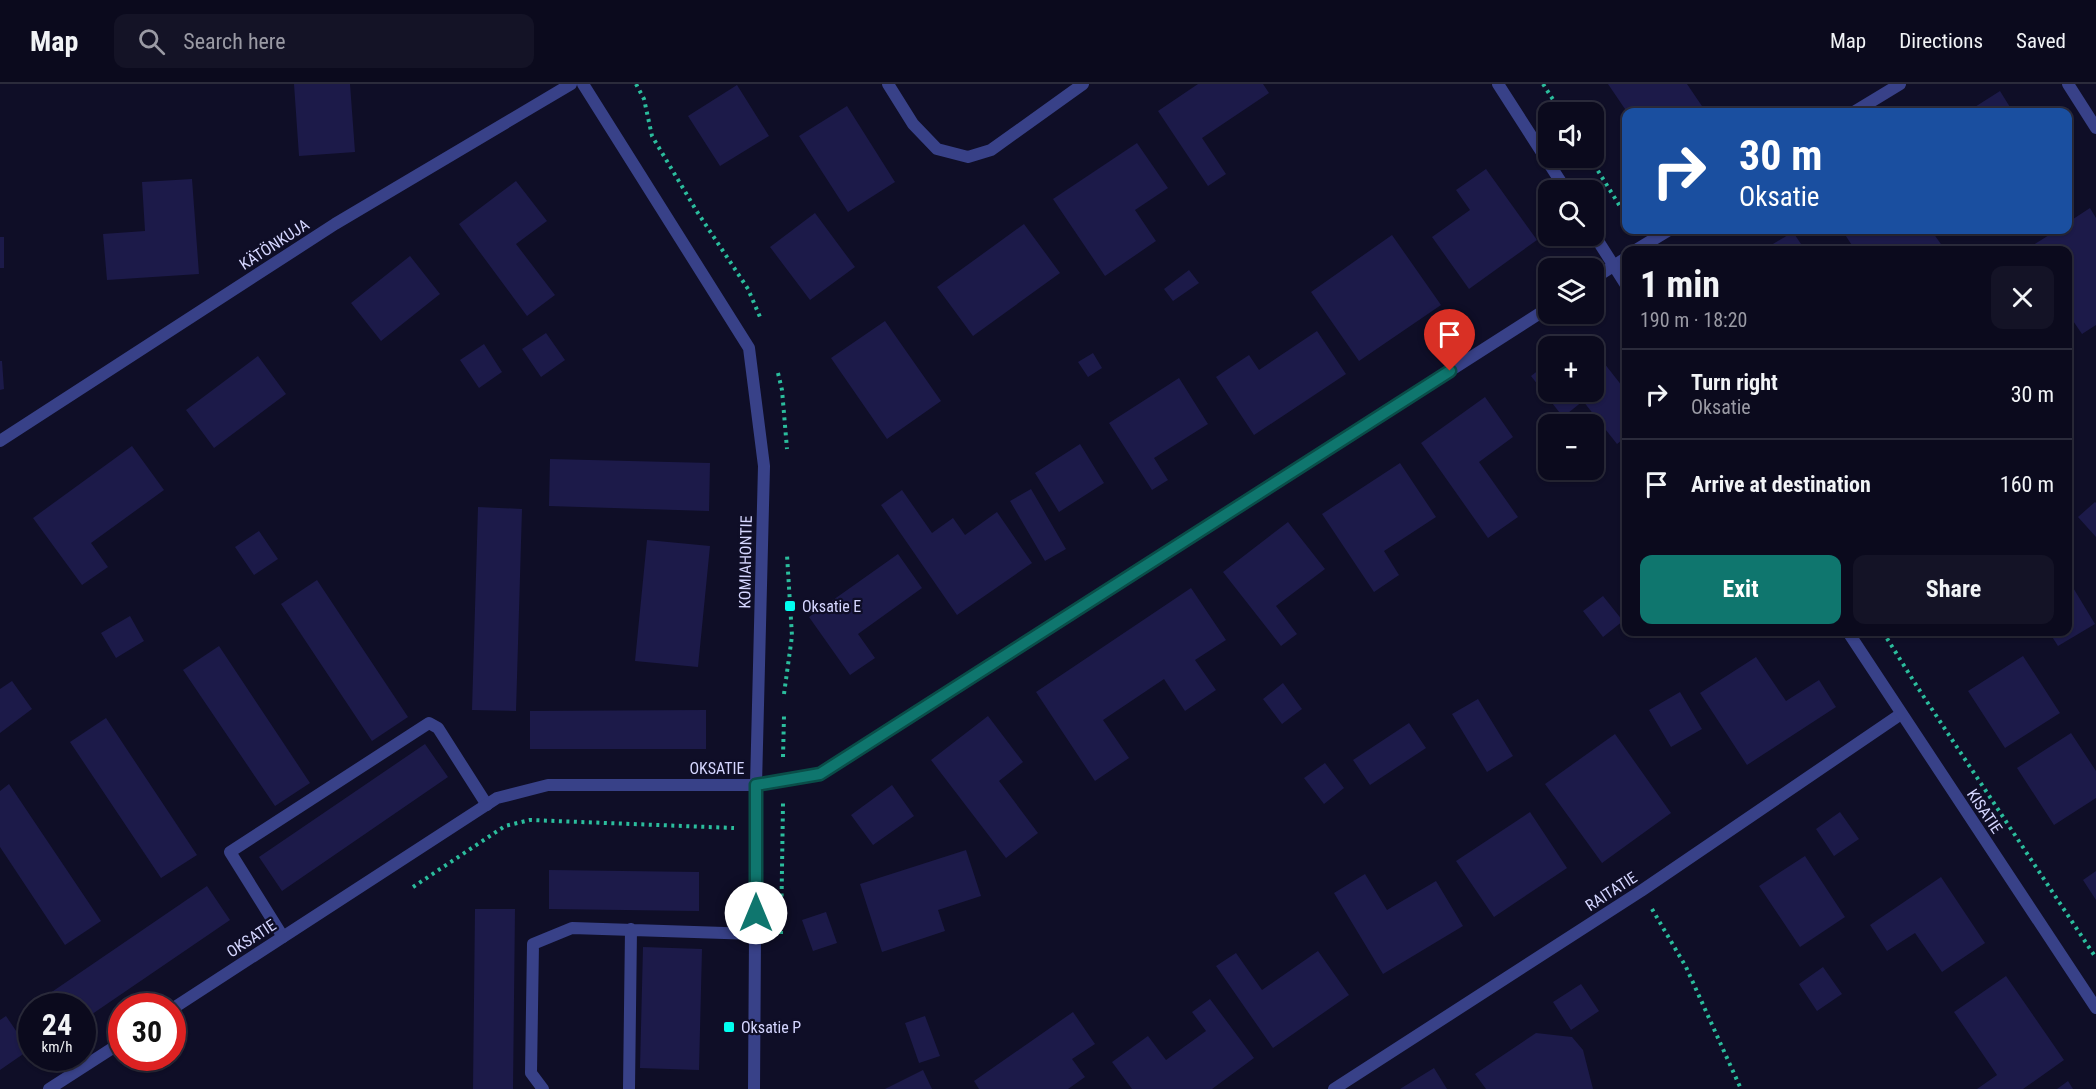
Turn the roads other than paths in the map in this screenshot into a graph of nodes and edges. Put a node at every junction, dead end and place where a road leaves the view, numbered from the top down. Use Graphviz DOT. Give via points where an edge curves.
graph roads {
  1 [pos="571,84"];
  2 [pos="583,84"];
  3 [pos="888,84"];
  4 [pos="1083,84"];
  5 [pos="1498,84"];
  6 [pos="1900,84"];
  7 [pos="2068,84"];
  8 [pos="1861,108"];
  9 [pos="2096,128"];
  10 [pos="1560,180"];
  11 [pos="1662,234"];
  12 [pos="1601,246"];
  13 [pos="1643,246"];
  14 [pos="1622,261"];
  15 [pos="1614,266"];
  16 [pos="1604,272"];
  17 [pos="1622,279"];
  18 [pos="1538,314"];
  19 [pos="0,441"];
  20 [pos="1851,636"];
  21 [pos="1901,714"];
  22 [pos="756,785"];
  23 [pos="487,805"];
  24 [pos="631,929"];
  25 [pos="755,934"];
  26 [pos="283,937"];
  27 [pos="186,1000"];
  28 [pos="2096,1008"];
  29 [pos="108,1051"];
  30 [pos="53,1088"];
  31 [pos="543,1089"];
  32 [pos="629,1089"];
  33 [pos="754,1089"];
  34 [pos="1334,1089"];
  1 -- 19 [label="street, KÄTÖNKUJA" via="335,224"];
  2 -- 22 [label="street, KOMIAHONTIE" via="749,348 764,466"];
  3 -- 4 [label="street" via="913,124 937,149 968,157 991,150"];
  5 -- 10 [label="street"];
  6 -- 8 [label="street"];
  7 -- 9 [label="street"];
  11 -- 13 [label="street"];
  12 -- 15 [label="street"];
  14 -- 15 [label="street"];
  15 -- 16 [label="street"];
  15 -- 17 [label="street"];
  18 -- 22 [label="street, OKSATIE" via="820,774"];
  20 -- 21 [label="street, KISATIE"];
  21 -- 28 [label="street, KISATIE"];
  21 -- 34 [label="street, RAITATIE" via="1641,891"];
  22 -- 23 [label="street, OKSATIE" via="548,785 498,798"];
  22 -- 25 [label="street, KOMIAHONTIE"];
  23 -- 26 [label="street, OKSATIE"];
  23 -- 26 [label="street" via="438,728 429,723 230,852"];
  24 -- 25 [label="street"];
  24 -- 31 [label="street" via="572,928 534,944 531,1073"];
  24 -- 32 [label="street"];
  25 -- 33 [label="street, KOMIAHONTIE"];
  26 -- 27 [label="street, OKSATIE"];
  29 -- 30 [label="street"];
}
